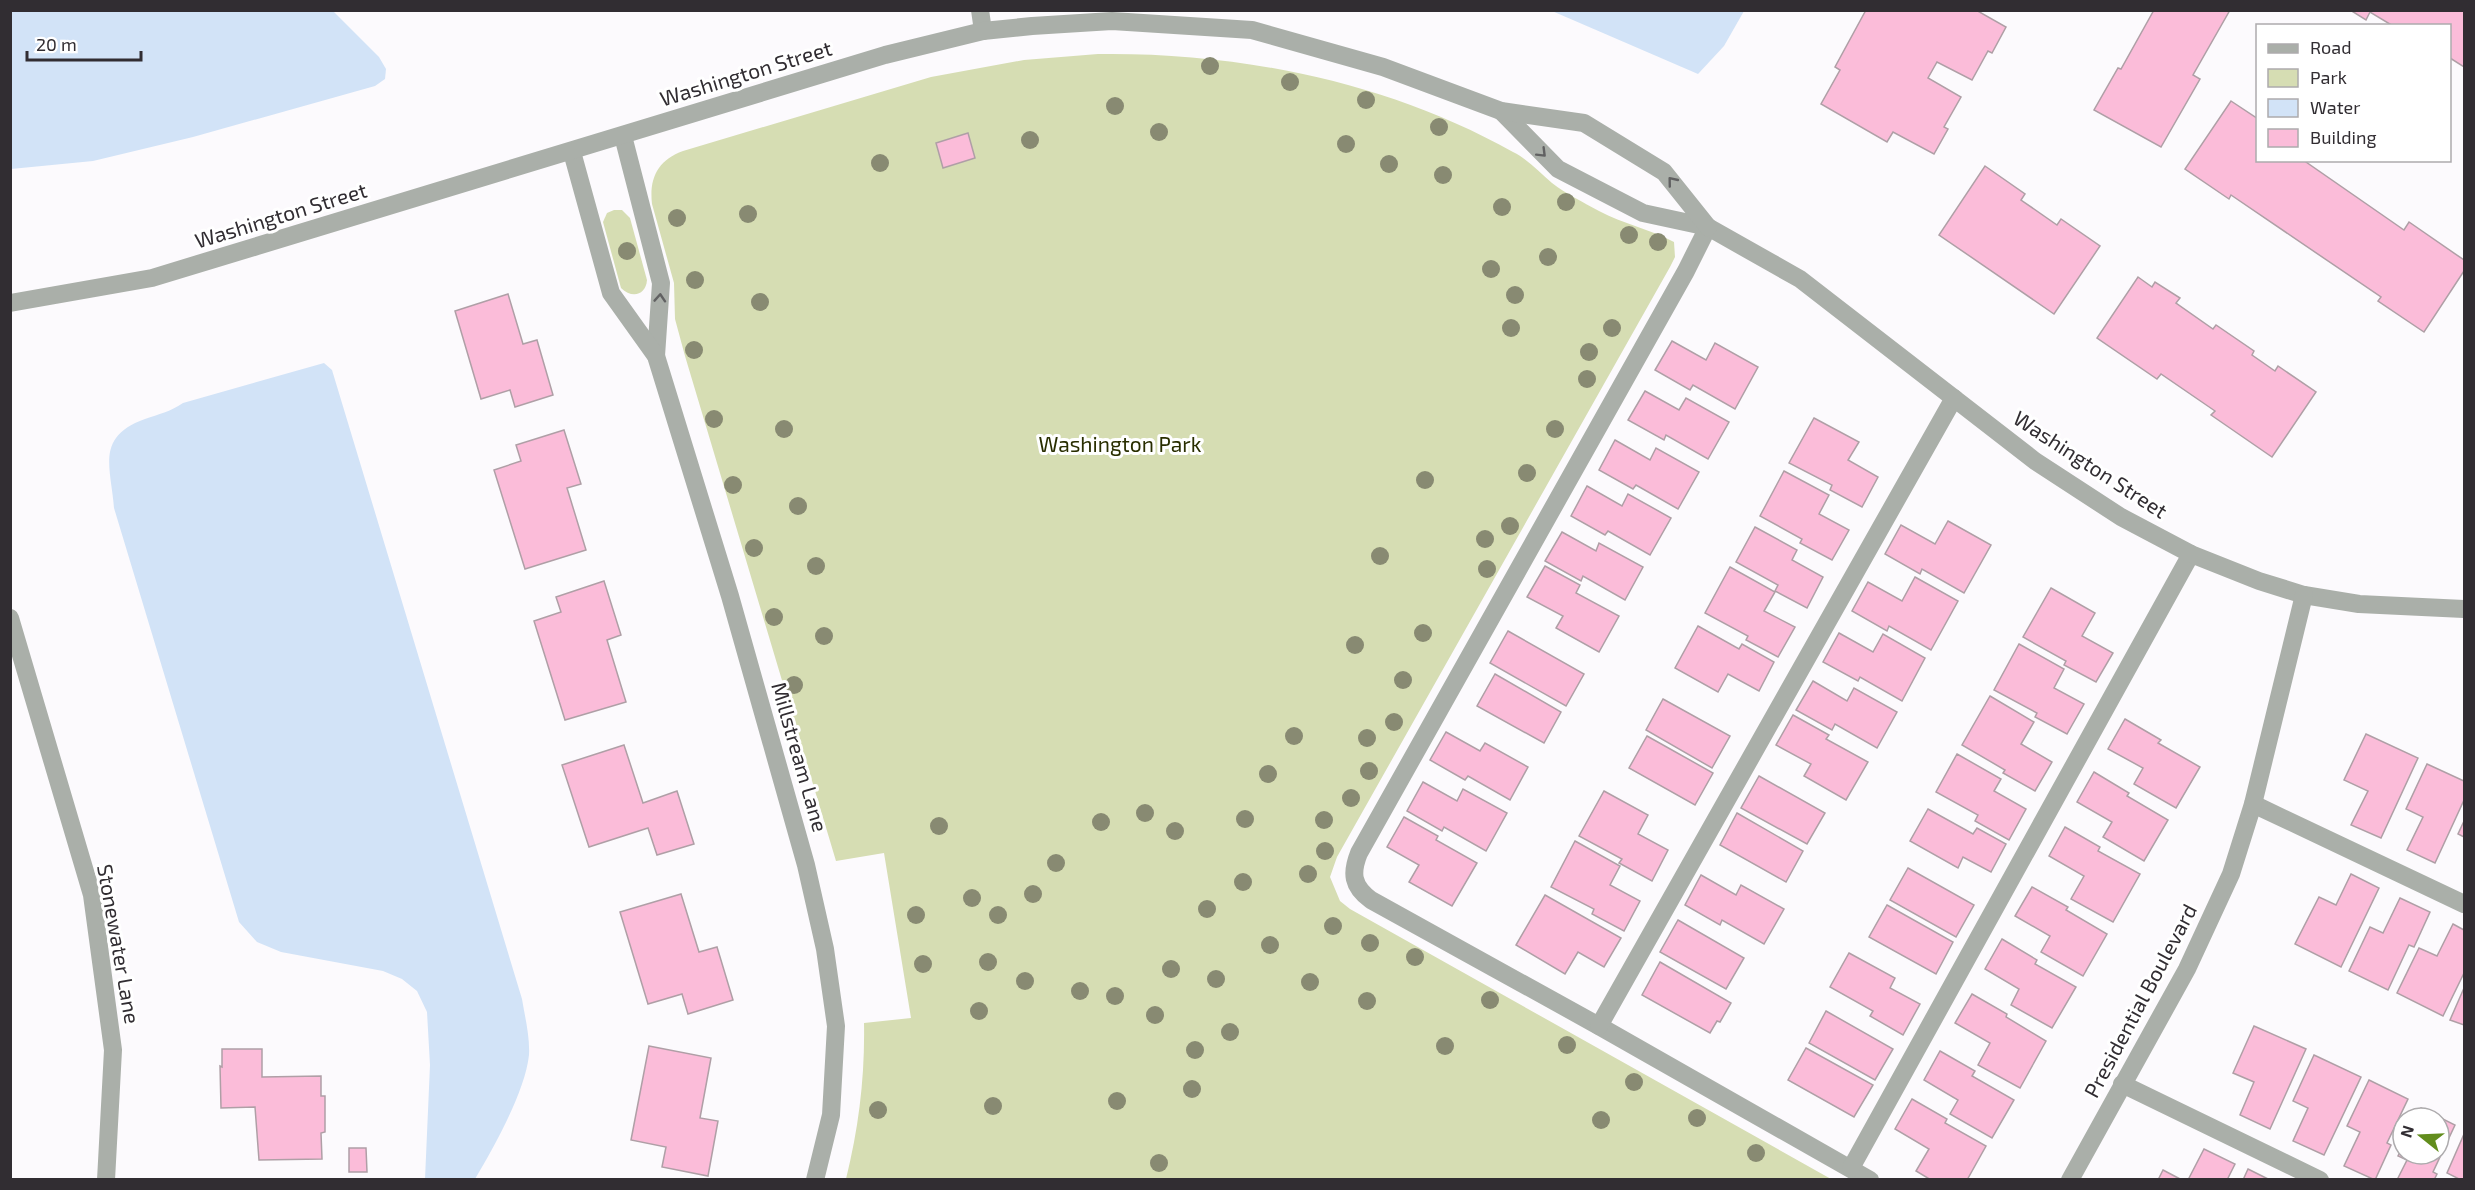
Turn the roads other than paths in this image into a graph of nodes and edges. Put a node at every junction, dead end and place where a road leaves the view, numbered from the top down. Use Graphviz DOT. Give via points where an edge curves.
graph roads {
  1 [pos="980,10"];
  2 [pos="983,31"];
  3 [pos="1501,111"];
  4 [pos="622,136"];
  5 [pos="572,152"];
  6 [pos="1708,227"];
  7 [pos="10,303"];
  8 [pos="656,356"];
  9 [pos="1954,398"];
  10 [pos="2191,554"];
  11 [pos="2304,595"];
  12 [pos="2464,609"];
  13 [pos="10,618"];
  14 [pos="2253,804"];
  15 [pos="2464,904"];
  16 [pos="1599,1026"];
  17 [pos="2122,1084"];
  18 [pos="1851,1168"];
  19 [pos="106,1179"];
  20 [pos="815,1179"];
  21 [pos="1870,1179"];
  22 [pos="2070,1179"];
  23 [pos="2320,1179"];
  1 -- 2 [label="street"];
  2 -- 3 [label="street, Washington Street" via="1112,21 1252,30 1383,66"];
  2 -- 4 [label="street, Washington Street" via="885,55"];
  3 -- 6 [label="street, Washington Street, one-way" via="1558,169 1642,213"];
  6 -- 3 [label="street, Washington Street, one-way" via="1664,172 1584,123"];
  4 -- 5 [label="street, Washington Street"];
  8 -- 4 [label="street, Millstream Lane, one-way" via="661,283"];
  5 -- 7 [label="street, Washington Street" via="152,278"];
  5 -- 8 [label="street, Millstream Lane" via="611,293"];
  6 -- 9 [label="street, Washington Street" via="1800,279"];
  6 -- 16 [label="street" via="1353,869 1354,883 1371,900"];
  8 -- 20 [label="street, Millstream Lane" via="730,596 803,854 825,949 836,1026 831,1115"];
  9 -- 10 [label="street, Washington Street" via="2035,461 2121,517"];
  9 -- 16 [label="street"];
  10 -- 11 [label="street, Washington Street"];
  10 -- 18 [label="street"];
  11 -- 12 [label="street, Washington Street" via="2359,604"];
  11 -- 14 [label="street, Presidential Boulevard"];
  13 -- 19 [label="street, Stonewater Lane" via="92,896 113,1050"];
  14 -- 15 [label="street"];
  14 -- 17 [label="street, Presidential Boulevard" via="2231,873 2187,969"];
  16 -- 18 [label="street"];
  17 -- 22 [label="street, Presidential Boulevard"];
  17 -- 23 [label="street"];
  18 -- 21 [label="street"];
}
